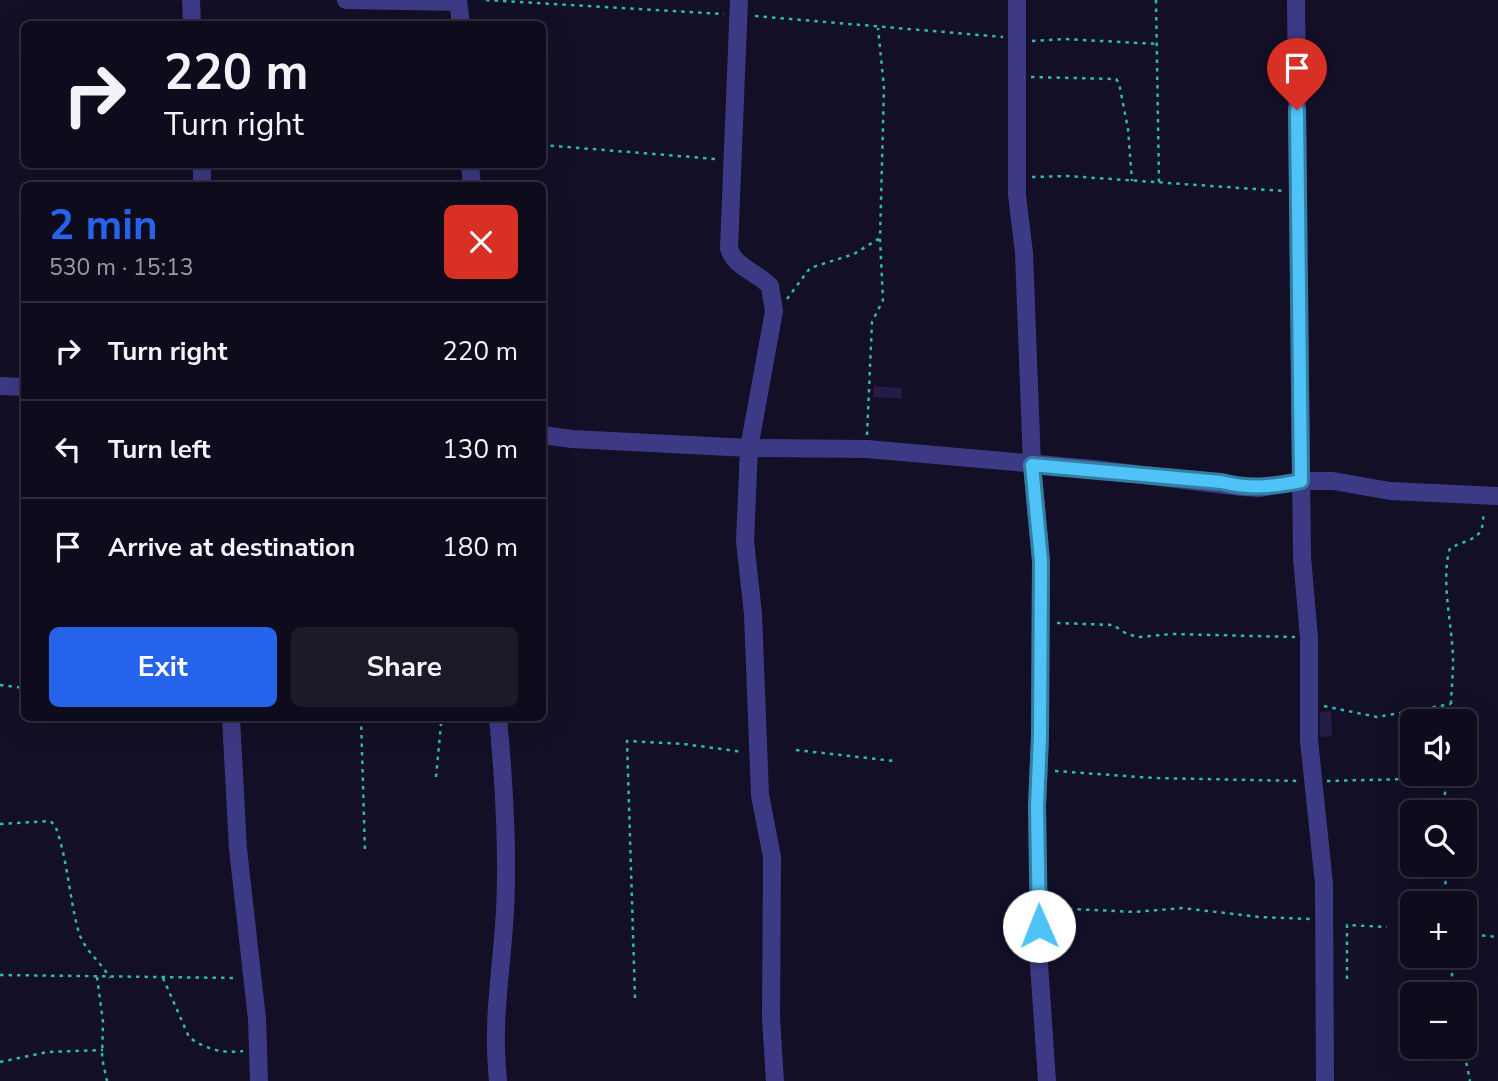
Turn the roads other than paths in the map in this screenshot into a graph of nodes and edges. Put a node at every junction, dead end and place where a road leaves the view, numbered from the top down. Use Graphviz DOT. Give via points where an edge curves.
graph roads {
  1 [pos="191,0"];
  2 [pos="346,0"];
  3 [pos="1017,0"];
  4 [pos="1296,0"];
  5 [pos="458,1"];
  6 [pos="738,7"];
  7 [pos="192,21"];
  8 [pos="461,21"];
  9 [pos="0,386"];
  10 [pos="21,387"];
  11 [pos="546,436"];
  12 [pos="749,448"];
  13 [pos="1032,465"];
  14 [pos="1301,481"];
  15 [pos="1490,496"];
  16 [pos="231,721"];
  17 [pos="498,721"];
  18 [pos="259,1081"];
  19 [pos="498,1081"];
  20 [pos="775,1081"];
  21 [pos="1047,1081"];
  22 [pos="1325,1081"];
  1 -- 7 [label="street"];
  2 -- 5 [label="street"];
  3 -- 13 [label="street" via="1017,178"];
  4 -- 14 [label="street"];
  5 -- 8 [label="street"];
  6 -- 12 [label="street" via="730,253 737,264 770,286 774,312"];
  9 -- 10 [label="street"];
  11 -- 12 [label="street"];
  12 -- 13 [label="street" via="867,449"];
  12 -- 20 [label="street" via="745,541 753,614 760,795 772,857"];
  13 -- 14 [label="street" via="1242,487"];
  13 -- 21 [label="street" via="1041,561 1037,806 1039,964"];
  14 -- 15 [label="street"];
  14 -- 22 [label="street" via="1309,705 1324,884"];
  16 -- 18 [label="street"];
  17 -- 19 [label="street" via="505,925 494,1032"];
}
